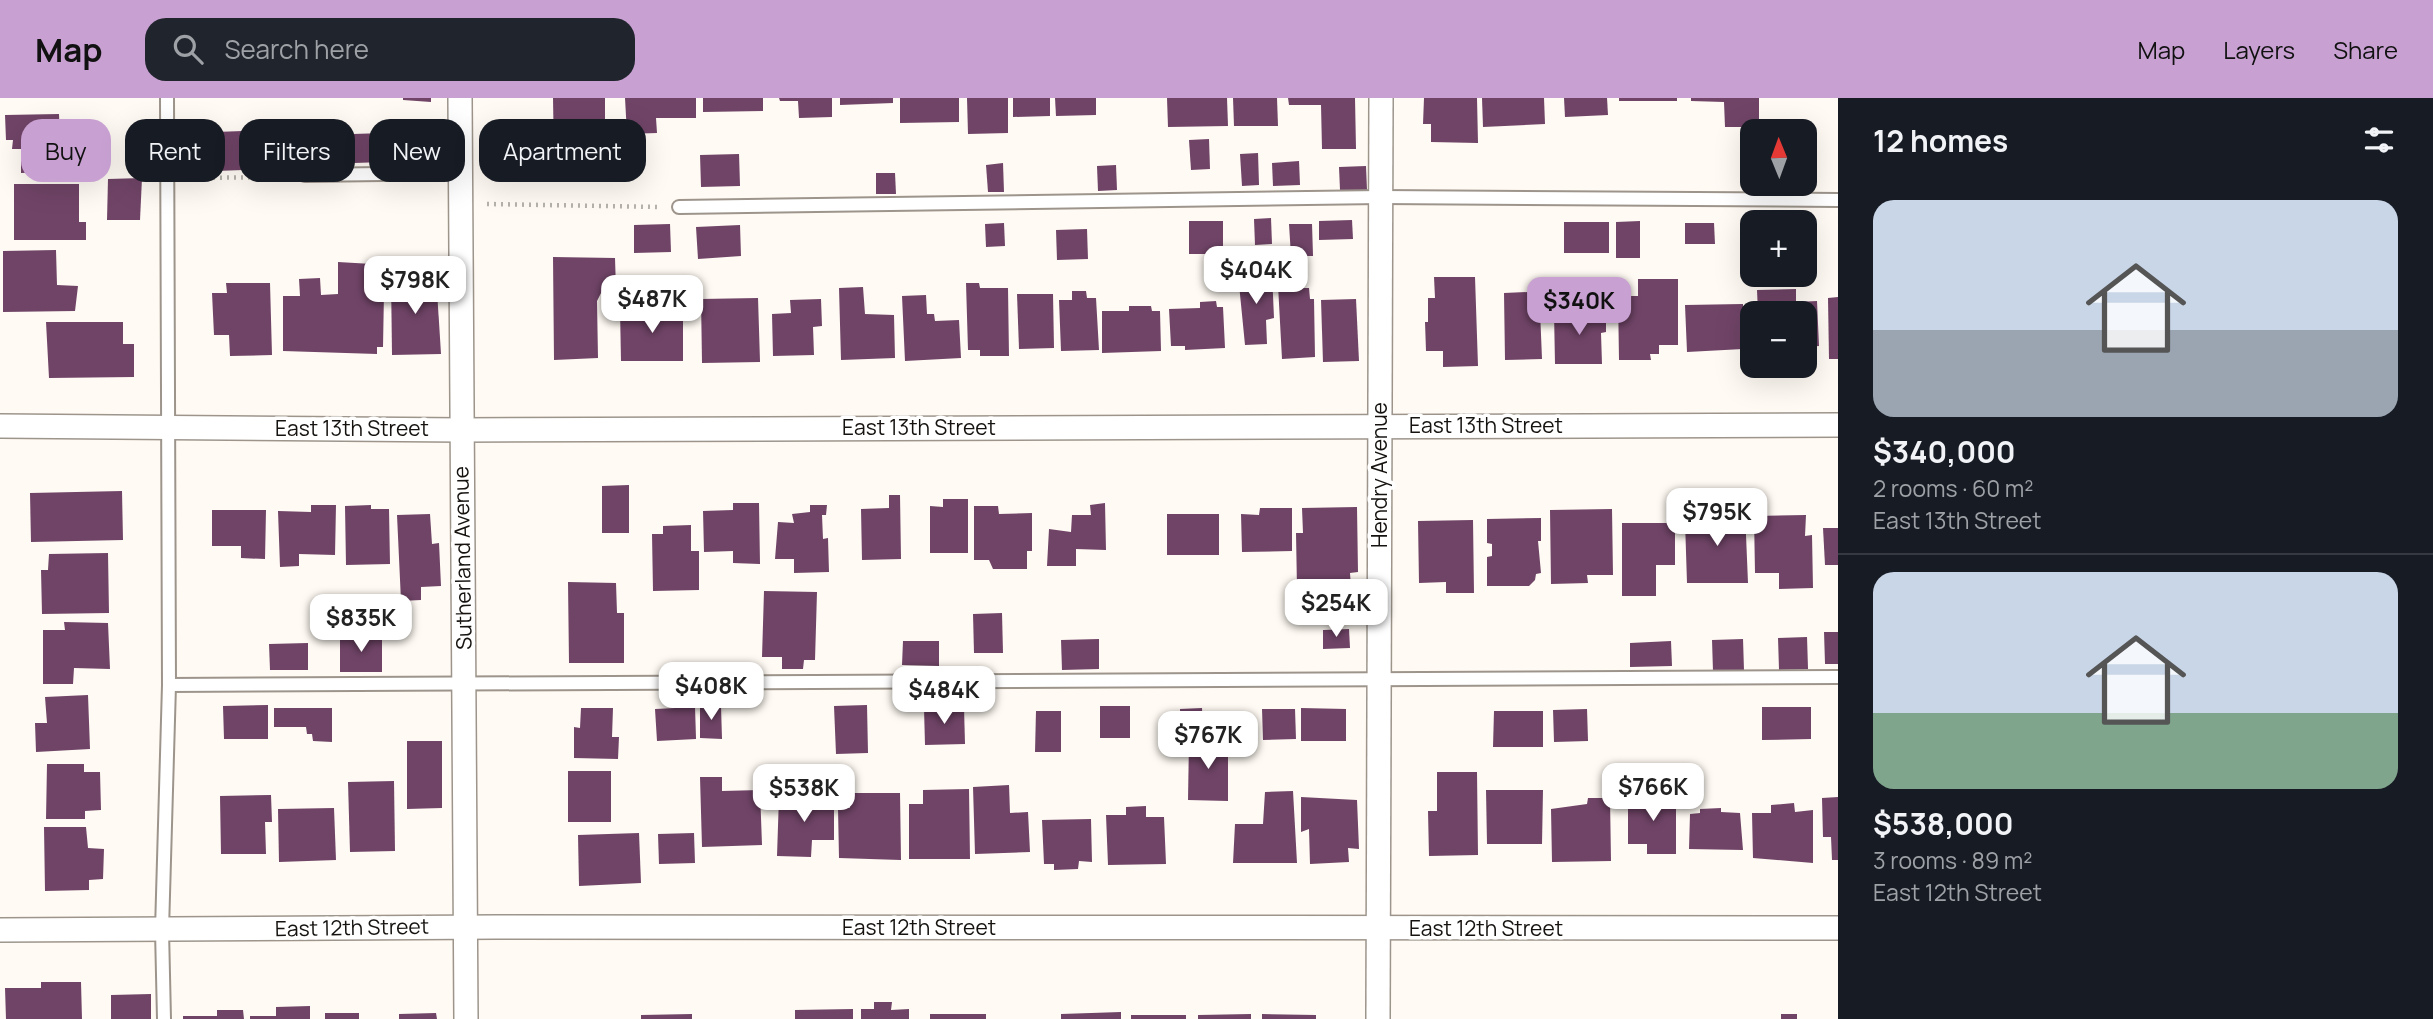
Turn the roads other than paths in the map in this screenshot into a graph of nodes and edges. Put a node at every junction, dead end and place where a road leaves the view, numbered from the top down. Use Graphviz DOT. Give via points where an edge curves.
graph roads {
  1 [pos="167,98"];
  2 [pos="460,98"];
  3 [pos="1381,98"];
  4 [pos="460,119"];
  5 [pos="460,182"];
  6 [pos="1381,197"];
  7 [pos="1838,200"];
  8 [pos="679,208"];
  9 [pos="1838,425"];
  10 [pos="0,426"];
  11 [pos="1381,426"];
  12 [pos="166,428"];
  13 [pos="462,430"];
  14 [pos="1838,677"];
  15 [pos="1378,678"];
  16 [pos="464,683"];
  17 [pos="169,685"];
  18 [pos="465,927"];
  19 [pos="1838,928"];
  20 [pos="1378,929"];
  21 [pos="0,930"];
  22 [pos="163,930"];
  23 [pos="164,1019"];
  24 [pos="466,1019"];
  25 [pos="1378,1019"];
  1 -- 12 [label="lane"];
  2 -- 4 [label="street, Sutherland Avenue"];
  3 -- 6 [label="street, Hendry Avenue"];
  5 -- 13 [label="street, Sutherland Avenue"];
  6 -- 7 [label="lane"];
  6 -- 8 [label="lane"];
  6 -- 11 [label="street, Hendry Avenue"];
  9 -- 11 [label="street, East 13th Street"];
  10 -- 12 [label="street, East 13th Street"];
  11 -- 13 [label="street, East 13th Street"];
  11 -- 15 [label="street, Hendry Avenue"];
  12 -- 13 [label="street, East 13th Street"];
  12 -- 17 [label="lane"];
  13 -- 16 [label="street, Sutherland Avenue"];
  14 -- 15 [label="lane"];
  15 -- 16 [label="lane"];
  15 -- 20 [label="street, Hendry Avenue"];
  16 -- 17 [label="lane"];
  16 -- 18 [label="street, Sutherland Avenue"];
  17 -- 22 [label="lane"];
  18 -- 20 [label="street, East 12th Street"];
  18 -- 22 [label="street, East 12th Street"];
  18 -- 24 [label="street, Sutherland Avenue"];
  19 -- 20 [label="street, East 12th Street"];
  20 -- 25 [label="street, Hendry Avenue"];
  21 -- 22 [label="street, East 12th Street"];
  22 -- 23 [label="lane"];
}
